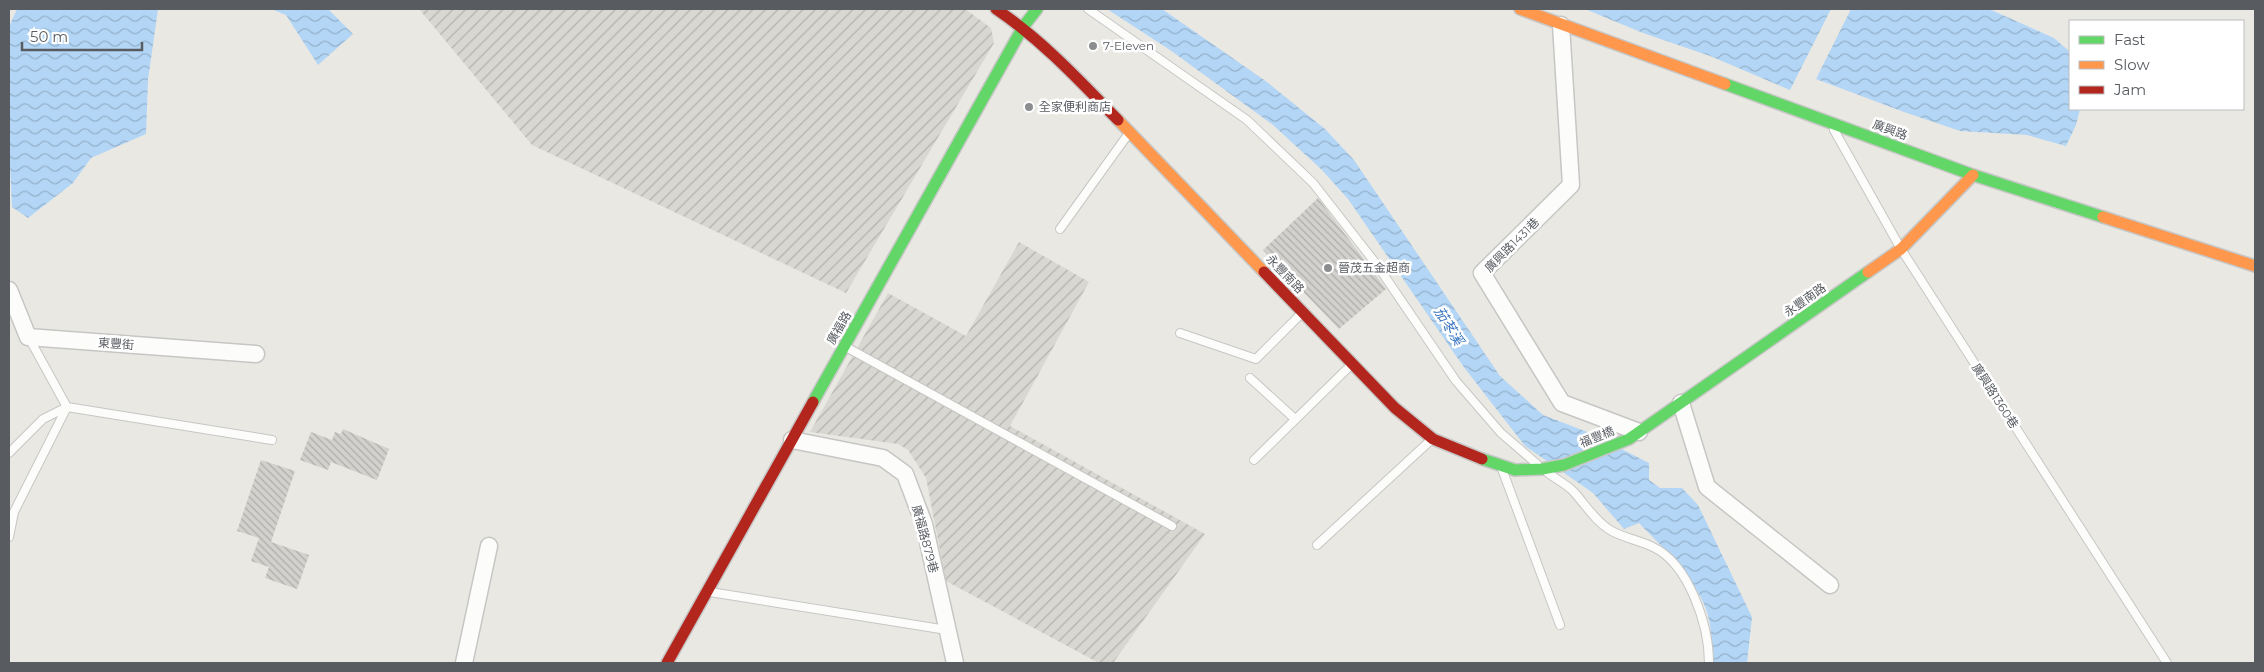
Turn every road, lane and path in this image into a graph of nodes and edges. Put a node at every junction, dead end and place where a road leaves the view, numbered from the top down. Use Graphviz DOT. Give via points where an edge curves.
graph roads {
  1 [pos="996,9"];
  2 [pos="1037,9"];
  3 [pos="1088,9"];
  4 [pos="1520,9"];
  5 [pos="1561,25"];
  6 [pos="1023,27"];
  7 [pos="1830,124"];
  8 [pos="1130,132"];
  9 [pos="1973,174"];
  10 [pos="1060,229"];
  11 [pos="1901,249"];
  12 [pos="2255,266"];
  13 [pos="9,290"];
  14 [pos="1303,312"];
  15 [pos="1180,333"];
  16 [pos="28,337"];
  17 [pos="844,346"];
  18 [pos="256,354"];
  19 [pos="1352,363"];
  20 [pos="1250,378"];
  21 [pos="1681,403"];
  22 [pos="67,407"];
  23 [pos="1295,419"];
  24 [pos="1639,432"];
  25 [pos="1433,439"];
  26 [pos="272,440"];
  27 [pos="792,440"];
  28 [pos="9,453"];
  29 [pos="1254,460"];
  30 [pos="1500,465"];
  31 [pos="1564,465"];
  32 [pos="1542,469"];
  33 [pos="1172,526"];
  34 [pos="9,538"];
  35 [pos="1317,545"];
  36 [pos="489,546"];
  37 [pos="1830,585"];
  38 [pos="706,592"];
  39 [pos="1560,625"];
  40 [pos="947,630"];
  41 [pos="464,663"];
  42 [pos="667,663"];
  43 [pos="955,663"];
  44 [pos="1709,663"];
  45 [pos="2167,663"];
  1 -- 6 [label="street, 永豐南路"];
  2 -- 6 [label="street, 廣福路"];
  3 -- 32 [label="lane" via="1247,120 1313,184 1377,265 1456,380 1501,433"];
  4 -- 5 [label="street, 廣興路"];
  5 -- 7 [label="street, 廣興路"];
  5 -- 24 [label="street, 廣興路1431巷" via="1571,185 1482,273 1562,403"];
  6 -- 8 [label="street, 永豐南路"];
  6 -- 17 [label="street, 廣福路"];
  7 -- 9 [label="street, 廣興路"];
  7 -- 11 [label="lane, 廣興路1360巷"];
  8 -- 10 [label="lane"];
  8 -- 14 [label="street, 永豐南路"];
  9 -- 11 [label="street, 永豐南路"];
  9 -- 12 [label="street, 廣興路"];
  11 -- 21 [label="street, 永豐南路"];
  11 -- 45 [label="lane, 廣興路1360巷"];
  13 -- 16 [label="street"];
  14 -- 15 [label="lane" via="1256,359"];
  14 -- 19 [label="street, 永豐南路"];
  16 -- 18 [label="street, 東豐街"];
  16 -- 22 [label="lane"];
  17 -- 27 [label="street, 廣福路"];
  17 -- 33 [label="lane"];
  19 -- 23 [label="lane"];
  19 -- 25 [label="street, 永豐南路" via="1395,408"];
  20 -- 23 [label="lane"];
  21 -- 24 [label="street, 永豐南路"];
  21 -- 37 [label="street" via="1707,487"];
  22 -- 26 [label="lane"];
  22 -- 28 [label="lane" via="43,419"];
  22 -- 34 [label="lane" via="14,512"];
  23 -- 29 [label="lane"];
  24 -- 31 [label="street, 福豐橋"];
  25 -- 30 [label="street, 永豐南路"];
  25 -- 35 [label="lane"];
  27 -- 38 [label="street, 廣福路"];
  27 -- 40 [label="street, 廣福路879巷" via="883,458 905,474 924,524"];
  30 -- 32 [label="street, 永豐南路" via="1515,470"];
  30 -- 39 [label="lane"];
  31 -- 32 [label="street, 永豐南路"];
  32 -- 44 [label="lane" via="1572,490 1592,515 1610,530 1655,548 1677,567 1697,600"];
  36 -- 41 [label="street"];
  38 -- 40 [label="lane"];
  38 -- 42 [label="street, 廣福路"];
  40 -- 43 [label="street, 廣福路879巷"];
}
